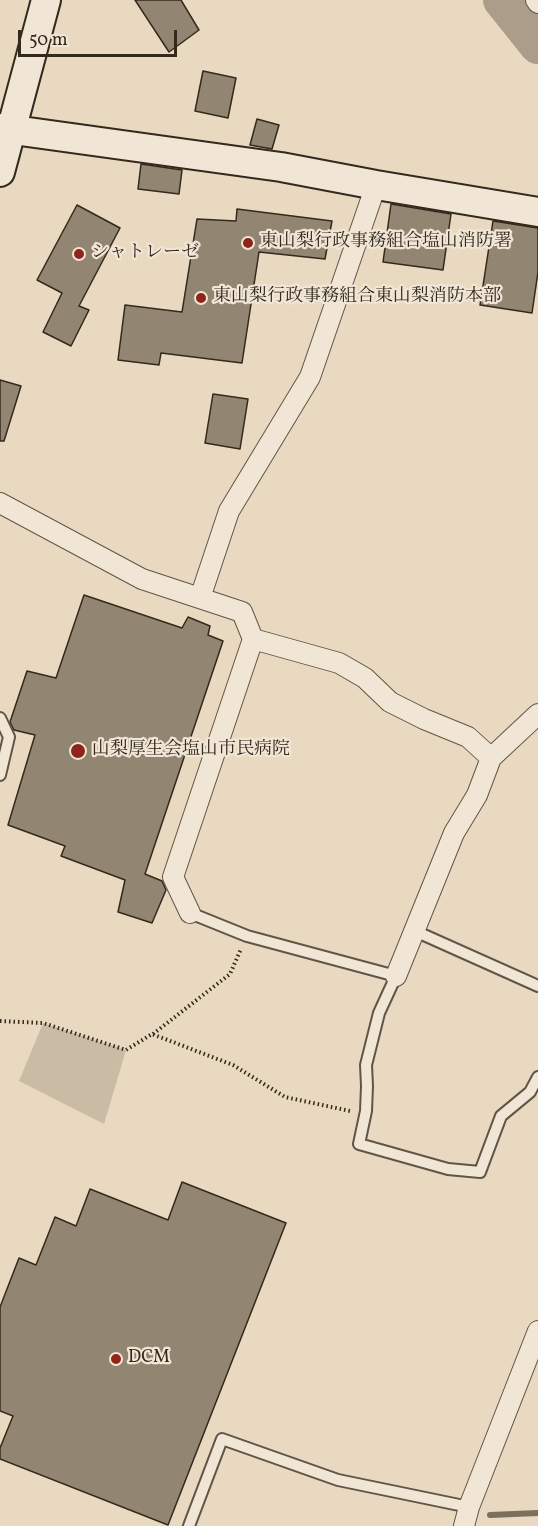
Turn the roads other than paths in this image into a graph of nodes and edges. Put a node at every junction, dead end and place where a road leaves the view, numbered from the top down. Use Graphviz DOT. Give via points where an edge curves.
graph roads {
  1 [pos="46,0"];
  2 [pos="6,128"];
  3 [pos="0,172"];
  4 [pos="376,185"];
  5 [pos="538,212"];
  6 [pos="0,503"];
  7 [pos="200,598"];
  8 [pos="253,639"];
  9 [pos="538,714"];
  10 [pos="0,718"];
  11 [pos="491,758"];
  12 [pos="0,775"];
  13 [pos="190,913"];
  14 [pos="415,931"];
  15 [pos="396,976"];
  16 [pos="538,986"];
  17 [pos="538,1077"];
  18 [pos="538,1331"];
  19 [pos="469,1507"];
  20 [pos="189,1526"];
  21 [pos="464,1526"];
  1 -- 2 [label="street"];
  2 -- 3 [label="street"];
  2 -- 4 [label="street" via="281,167"];
  4 -- 5 [label="street"];
  4 -- 7 [label="street" via="310,377 230,511"];
  6 -- 7 [label="street" via="142,579"];
  7 -- 8 [label="street" via="242,612"];
  8 -- 11 [label="street" via="339,663 365,678 390,702 468,737"];
  8 -- 13 [label="street" via="173,877"];
  9 -- 11 [label="street"];
  10 -- 12 [label="lane" via="9,737"];
  11 -- 14 [label="street" via="477,795 454,833"];
  13 -- 15 [label="lane" via="247,936"];
  14 -- 15 [label="street"];
  14 -- 16 [label="lane"];
  15 -- 17 [label="lane" via="379,1013 366,1065 368,1086 359,1144 448,1169 480,1172 501,1116 530,1092"];
  18 -- 19 [label="street"];
  19 -- 20 [label="lane" via="338,1480 222,1439"];
  19 -- 21 [label="street"];
}
